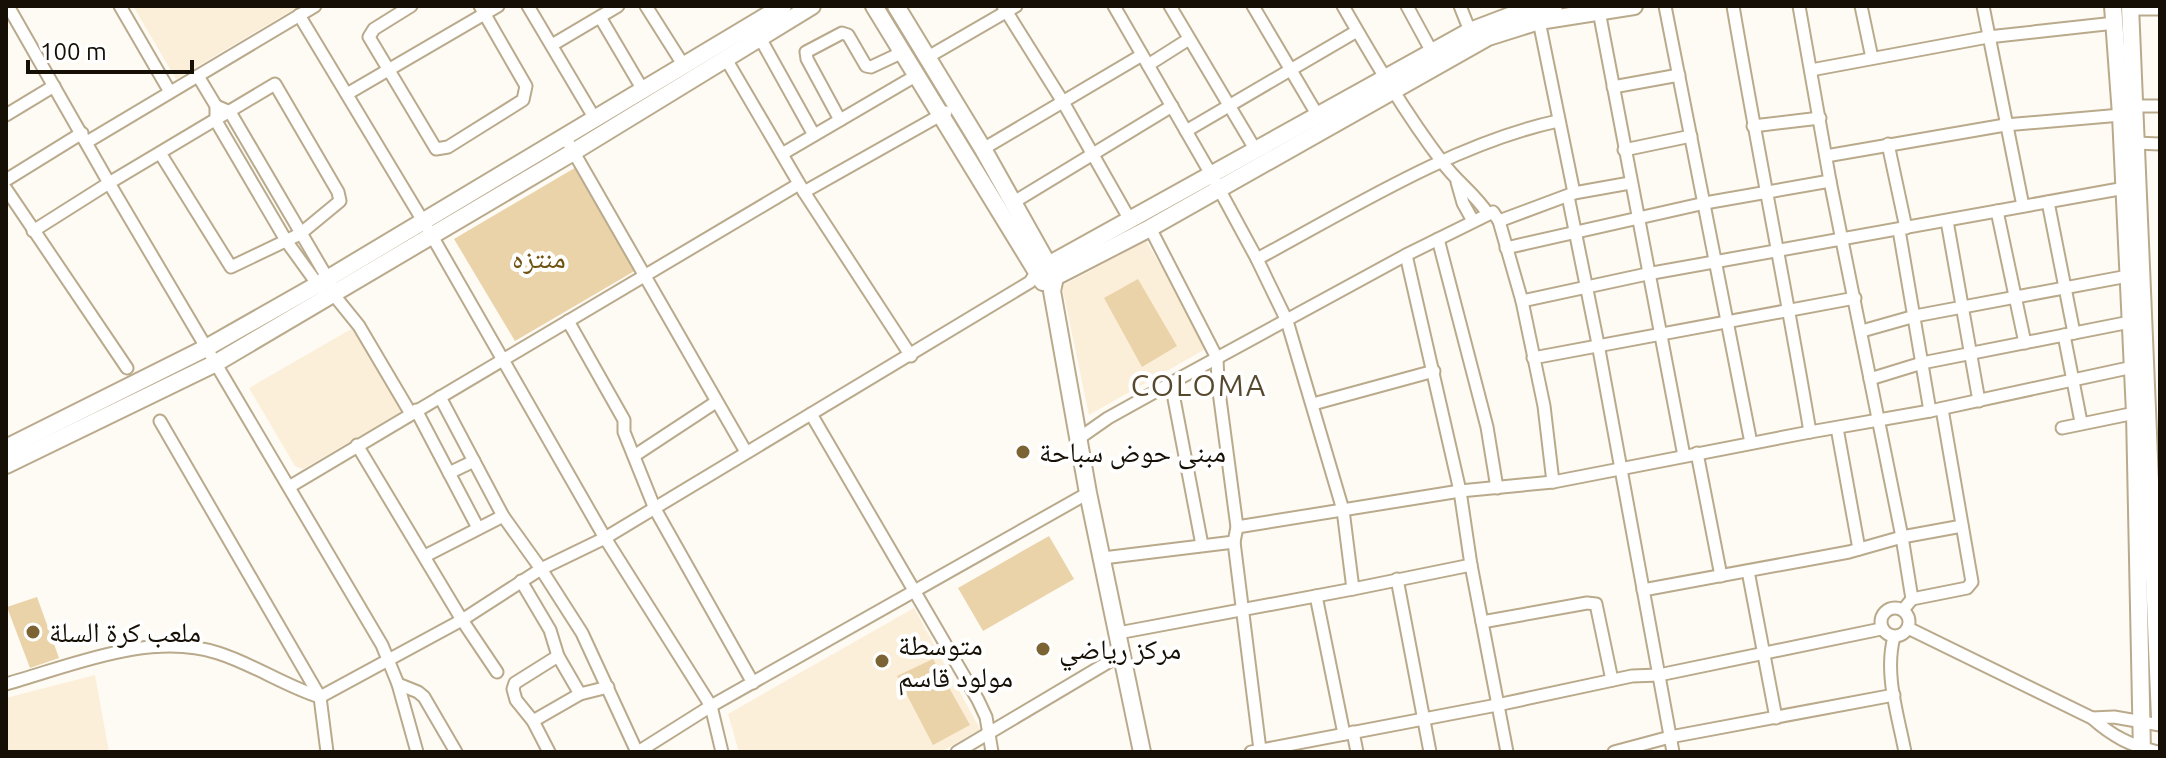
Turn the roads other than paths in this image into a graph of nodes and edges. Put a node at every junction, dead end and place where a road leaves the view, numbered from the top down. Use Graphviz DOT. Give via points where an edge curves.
graph roads {
  1 [pos="8,6"];
  2 [pos="120,6"];
  3 [pos="315,6"];
  4 [pos="411,6"];
  5 [pos="498,6"];
  6 [pos="528,6"];
  7 [pos="618,6"];
  8 [pos="646,6"];
  9 [pos="783,6"];
  10 [pos="812,6"];
  11 [pos="874,6"];
  12 [pos="896,6"];
  13 [pos="1114,6"];
  14 [pos="1170,6"];
  15 [pos="1253,6"];
  16 [pos="1343,6"];
  17 [pos="1407,6"];
  18 [pos="1460,6"];
  19 [pos="1554,6"];
  20 [pos="1634,6"];
  21 [pos="1665,6"];
  22 [pos="1733,6"];
  23 [pos="1799,6"];
  24 [pos="1861,6"];
  25 [pos="1983,6"];
  26 [pos="1009,8"];
  27 [pos="1599,8"];
  28 [pos="2160,9"];
  29 [pos="482,10"];
  30 [pos="2122,11"];
  31 [pos="299,15"];
  32 [pos="600,17"];
  33 [pos="1539,21"];
  34 [pos="18,23"];
  35 [pos="6,30"];
  36 [pos="1357,31"];
  37 [pos="1470,31"];
  38 [pos="1988,37"];
  39 [pos="760,38"];
  40 [pos="1189,39"];
  41 [pos="739,41"];
  42 [pos="552,45"];
  43 [pos="903,52"];
  44 [pos="1432,52"];
  45 [pos="928,57"];
  46 [pos="1872,58"];
  47 [pos="726,59"];
  48 [pos="1145,60"];
  49 [pos="684,66"];
  50 [pos="1292,70"];
  51 [pos="1811,70"];
  52 [pos="388,71"];
  53 [pos="917,75"];
  54 [pos="1679,75"];
  55 [pos="198,76"];
  56 [pos="54,86"];
  57 [pos="1388,86"];
  58 [pos="1613,87"];
  59 [pos="643,90"];
  60 [pos="170,92"];
  61 [pos="347,94"];
  62 [pos="1063,102"];
  63 [pos="216,106"];
  64 [pos="958,106"];
  65 [pos="1172,106"];
  66 [pos="1230,106"];
  67 [pos="2160,106"];
  68 [pos="2128,110"];
  69 [pos="230,112"];
  70 [pos="6,115"];
  71 [pos="941,115"];
  72 [pos="1318,116"];
  73 [pos="1820,118"];
  74 [pos="595,119"];
  75 [pos="840,120"];
  76 [pos="216,121"];
  77 [pos="1558,121"];
  78 [pos="2005,125"];
  79 [pos="1753,126"];
  80 [pos="1186,131"];
  81 [pos="814,135"];
  82 [pos="1691,136"];
  83 [pos="565,137"];
  84 [pos="84,138"];
  85 [pos="2135,143"];
  86 [pos="1888,144"];
  87 [pos="2160,144"];
  88 [pos="983,149"];
  89 [pos="1255,149"];
  90 [pos="1624,150"];
  91 [pos="575,151"];
  92 [pos="160,153"];
  93 [pos="782,154"];
  94 [pos="1093,155"];
  95 [pos="1826,156"];
  96 [pos="1442,163"];
  97 [pos="6,180"];
  98 [pos="1457,181"];
  99 [pos="1830,181"];
  100 [pos="1216,182"];
  101 [pos="109,183"];
  102 [pos="1630,183"];
  103 [pos="802,188"];
  104 [pos="2125,188"];
  105 [pos="6,189"];
  106 [pos="1764,192"];
  107 [pos="1571,195"];
  108 [pos="1014,202"];
  109 [pos="2048,202"];
  110 [pos="1705,203"];
  111 [pos="2023,206"];
  112 [pos="1997,211"];
  113 [pos="1488,214"];
  114 [pos="1637,217"];
  115 [pos="1130,220"];
  116 [pos="1473,221"];
  117 [pos="1499,221"];
  118 [pos="1947,221"];
  119 [pos="1150,228"];
  120 [pos="428,229"];
  121 [pos="1903,229"];
  122 [pos="33,231"];
  123 [pos="1577,231"];
  124 [pos="300,234"];
  125 [pos="1438,239"];
  126 [pos="1842,240"];
  127 [pos="287,242"];
  128 [pos="1506,248"];
  129 [pos="1777,252"];
  130 [pos="1406,255"];
  131 [pos="1257,259"];
  132 [pos="1717,263"];
  133 [pos="1647,274"];
  134 [pos="2128,276"];
  135 [pos="645,277"];
  136 [pos="1044,278"];
  137 [pos="1587,286"];
  138 [pos="2065,288"];
  139 [pos="329,290"];
  140 [pos="2016,297"];
  141 [pos="1855,298"];
  142 [pos="1522,301"];
  143 [pos="1963,307"];
  144 [pos="1790,311"];
  145 [pos="1915,316"];
  146 [pos="568,321"];
  147 [pos="1287,321"];
  148 [pos="1728,321"];
  149 [pos="2130,322"];
  150 [pos="1862,331"];
  151 [pos="1660,334"];
  152 [pos="2069,334"];
  153 [pos="2025,343"];
  154 [pos="1598,344"];
  155 [pos="206,348"];
  156 [pos="1971,353"];
  157 [pos="911,356"];
  158 [pos="504,358"];
  159 [pos="1217,358"];
  160 [pos="1533,358"];
  161 [pos="216,363"];
  162 [pos="1922,363"];
  163 [pos="2133,367"];
  164 [pos="127,368"];
  165 [pos="1434,371"];
  166 [pos="1870,379"];
  167 [pos="2072,379"];
  168 [pos="1171,383"];
  169 [pos="150,386"];
  170 [pos="440,397"];
  171 [pos="1979,401"];
  172 [pos="716,402"];
  173 [pos="1313,404"];
  174 [pos="1936,410"];
  175 [pos="414,412"];
  176 [pos="2135,413"];
  177 [pos="811,414"];
  178 [pos="160,421"];
  179 [pos="1877,421"];
  180 [pos="2081,422"];
  181 [pos="1837,428"];
  182 [pos="2062,428"];
  183 [pos="1810,432"];
  184 [pos="2154,438"];
  185 [pos="1078,439"];
  186 [pos="1751,443"];
  187 [pos="357,445"];
  188 [pos="6,448"];
  189 [pos="746,452"];
  190 [pos="1697,453"];
  191 [pos="634,456"];
  192 [pos="1684,456"];
  193 [pos="474,461"];
  194 [pos="6,465"];
  195 [pos="1621,467"];
  196 [pos="449,473"];
  197 [pos="1553,482"];
  198 [pos="289,487"];
  199 [pos="1497,488"];
  200 [pos="1460,491"];
  201 [pos="1088,493"];
  202 [pos="655,509"];
  203 [pos="1343,510"];
  204 [pos="503,516"];
  205 [pos="2156,525"];
  206 [pos="1962,526"];
  207 [pos="1237,527"];
  208 [pos="478,528"];
  209 [pos="1902,537"];
  210 [pos="605,538"];
  211 [pos="1234,542"];
  212 [pos="1202,545"];
  213 [pos="1859,549"];
  214 [pos="425,556"];
  215 [pos="1103,558"];
  216 [pos="1471,565"];
  217 [pos="541,569"];
  218 [pos="1748,571"];
  219 [pos="1721,576"];
  220 [pos="2156,576"];
  221 [pos="1397,579"];
  222 [pos="521,581"];
  223 [pos="1353,589"];
  224 [pos="1643,590"];
  225 [pos="914,591"];
  226 [pos="1316,596"];
  227 [pos="1912,599"];
  228 [pos="1242,610"];
  229 [pos="1903,610"];
  230 [pos="462,620"];
  231 [pos="1482,622"];
  232 [pos="1908,628"];
  233 [pos="1881,629"];
  234 [pos="1118,633"];
  235 [pos="1894,637"];
  236 [pos="1764,652"];
  237 [pos="1122,654"];
  238 [pos="558,656"];
  239 [pos="390,661"];
  240 [pos="497,672"];
  241 [pos="1659,675"];
  242 [pos="1612,680"];
  243 [pos="753,683"];
  244 [pos="6,684"];
  245 [pos="398,684"];
  246 [pos="608,687"];
  247 [pos="580,694"];
  248 [pos="1894,695"];
  249 [pos="320,697"];
  250 [pos="1497,705"];
  251 [pos="711,706"];
  252 [pos="1776,718"];
  253 [pos="2092,718"];
  254 [pos="2160,718"];
  255 [pos="1424,719"];
  256 [pos="533,721"];
  257 [pos="2140,722"];
  258 [pos="2160,725"];
  259 [pos="989,733"];
  260 [pos="1349,733"];
  261 [pos="1670,737"];
  262 [pos="1254,751"];
  263 [pos="2147,751"];
  264 [pos="327,752"];
  265 [pos="417,752"];
  266 [pos="456,752"];
  267 [pos="549,752"];
  268 [pos="638,752"];
  269 [pos="722,752"];
  270 [pos="957,752"];
  271 [pos="992,752"];
  272 [pos="1142,752"];
  273 [pos="1357,752"];
  274 [pos="1430,752"];
  275 [pos="1507,752"];
  276 [pos="1614,752"];
  277 [pos="1673,752"];
  278 [pos="1905,752"];
  1 -- 34 [label="street"];
  2 -- 60 [label="street"];
  3 -- 31 [label="street"];
  4 -- 52 [label="street" via="369,33"];
  5 -- 29 [label="street"];
  6 -- 42 [label="street"];
  7 -- 32 [label="street"];
  8 -- 49 [label="street"];
  9 -- 41 [label="street"];
  10 -- 39 [label="street"];
  11 -- 43 [label="street"];
  12 -- 45 [label="street"];
  13 -- 48 [label="street"];
  14 -- 40 [label="street"];
  15 -- 50 [label="street"];
  16 -- 36 [label="street"];
  17 -- 44 [label="street"];
  18 -- 37 [label="street"];
  19 -- 37 [label="street"];
  20 -- 27 [label="street"];
  21 -- 54 [label="street"];
  22 -- 79 [label="street"];
  23 -- 51 [label="street"];
  24 -- 46 [label="street"];
  25 -- 38 [label="street"];
  26 -- 45 [label="street"];
  26 -- 62 [label="street"];
  27 -- 33 [label="street"];
  27 -- 58 [label="street"];
  28 -- 30 [label="street"];
  29 -- 52 [label="street"];
  29 -- 52 [label="street" via="526,86 523,100 448,147 436,149"];
  30 -- 38 [label="street"];
  30 -- 68 [label="street"];
  31 -- 55 [label="street"];
  31 -- 61 [label="street"];
  32 -- 42 [label="street"];
  32 -- 59 [label="street"];
  33 -- 57 [label="street" via="1488,37"];
  33 -- 77 [label="street"];
  34 -- 35 [label="street"];
  34 -- 56 [label="street"];
  36 -- 50 [label="street"];
  36 -- 57 [label="street"];
  37 -- 44 [label="street"];
  38 -- 46 [label="street"];
  38 -- 78 [label="street"];
  39 -- 41 [label="street"];
  39 -- 81 [label="street"];
  40 -- 48 [label="street"];
  40 -- 66 [label="street"];
  41 -- 47 [label="street"];
  41 -- 49 [label="street"];
  42 -- 74 [label="street"];
  43 -- 53 [label="street"];
  43 -- 75 [label="street" via="866,66 842,33 806,52"];
  44 -- 57 [label="street"];
  45 -- 64 [label="street"];
  46 -- 51 [label="street"];
  47 -- 91 [label="street"];
  47 -- 93 [label="street"];
  48 -- 62 [label="street"];
  48 -- 65 [label="street"];
  49 -- 59 [label="street"];
  50 -- 66 [label="street"];
  50 -- 72 [label="street"];
  51 -- 73 [label="street"];
  52 -- 61 [label="street"];
  53 -- 71 [label="street"];
  53 -- 75 [label="street"];
  54 -- 58 [label="street"];
  54 -- 82 [label="street"];
  55 -- 60 [label="street"];
  55 -- 63 [label="street"];
  56 -- 70 [label="street"];
  56 -- 84 [label="street"];
  57 -- 72 [label="street"];
  57 -- 96 [label="street"];
  57 -- 100 [label="street"];
  58 -- 90 [label="street"];
  59 -- 74 [label="street"];
  60 -- 84 [label="street"];
  61 -- 120 [label="street"];
  62 -- 88 [label="street"];
  62 -- 94 [label="street"];
  63 -- 69 [label="street"];
  63 -- 76 [label="street"];
  64 -- 71 [label="street"];
  64 -- 88 [label="street"];
  65 -- 80 [label="street"];
  65 -- 94 [label="street"];
  66 -- 80 [label="street"];
  66 -- 89 [label="street"];
  67 -- 68 [label="street"];
  68 -- 78 [label="street"];
  68 -- 85 [label="street"];
  68 -- 104 [label="street"];
  69 -- 76 [label="street"];
  69 -- 124 [label="street"];
  69 -- 124 [label="street" via="277,85 323,165 340,201"];
  71 -- 103 [label="street"];
  71 -- 136 [label="street"];
  72 -- 89 [label="street"];
  73 -- 79 [label="street"];
  73 -- 95 [label="street"];
  74 -- 83 [label="street"];
  75 -- 81 [label="street"];
  76 -- 92 [label="street"];
  76 -- 127 [label="street"];
  77 -- 96 [label="street" via="1494,138"];
  77 -- 107 [label="street"];
  78 -- 86 [label="street"];
  78 -- 111 [label="street"];
  79 -- 106 [label="street"];
  80 -- 100 [label="street"];
  81 -- 93 [label="street"];
  82 -- 90 [label="street"];
  82 -- 110 [label="street"];
  83 -- 91 [label="street"];
  83 -- 120 [label="street"];
  84 -- 97 [label="street"];
  84 -- 101 [label="street"];
  85 -- 87 [label="street"];
  85 -- 184 [label="street"];
  86 -- 95 [label="street"];
  86 -- 121 [label="street"];
  88 -- 108 [label="street"];
  89 -- 100 [label="street"];
  90 -- 102 [label="street"];
  91 -- 120 [label="street"];
  91 -- 135 [label="street"];
  92 -- 101 [label="street"];
  92 -- 127 [label="street" via="228,266"];
  93 -- 103 [label="street"];
  94 -- 108 [label="street"];
  94 -- 115 [label="street"];
  95 -- 99 [label="street"];
  96 -- 98 [label="street"];
  96 -- 131 [label="street"];
  98 -- 113 [label="street"];
  98 -- 116 [label="street"];
  99 -- 106 [label="street"];
  99 -- 126 [label="street"];
  100 -- 115 [label="street"];
  100 -- 119 [label="street"];
  100 -- 131 [label="street"];
  101 -- 122 [label="street"];
  101 -- 155 [label="street"];
  102 -- 107 [label="street"];
  102 -- 114 [label="street"];
  103 -- 135 [label="street"];
  103 -- 157 [label="street"];
  104 -- 109 [label="street"];
  104 -- 134 [label="street"];
  105 -- 122 [label="street"];
  106 -- 110 [label="street"];
  106 -- 129 [label="street"];
  107 -- 117 [label="street"];
  107 -- 123 [label="street"];
  108 -- 136 [label="street"];
  109 -- 111 [label="street"];
  109 -- 138 [label="street"];
  110 -- 114 [label="street"];
  110 -- 132 [label="street"];
  111 -- 112 [label="street"];
  112 -- 118 [label="street"];
  112 -- 140 [label="street"];
  113 -- 116 [label="street"];
  113 -- 117 [label="street" via="1496,213"];
  114 -- 123 [label="street"];
  114 -- 133 [label="street"];
  115 -- 136 [label="street"];
  116 -- 125 [label="street"];
  117 -- 128 [label="street"];
  118 -- 121 [label="street"];
  118 -- 143 [label="street"];
  119 -- 136 [label="street"];
  119 -- 159 [label="street"];
  120 -- 139 [label="street"];
  120 -- 158 [label="street"];
  121 -- 126 [label="street"];
  121 -- 145 [label="street"];
  122 -- 164 [label="street"];
  123 -- 128 [label="street"];
  123 -- 137 [label="street"];
  124 -- 127 [label="street"];
  124 -- 139 [label="street"];
  125 -- 130 [label="street"];
  125 -- 199 [label="street" via="1487,427"];
  126 -- 129 [label="street"];
  126 -- 141 [label="street"];
  127 -- 139 [label="street"];
  128 -- 142 [label="street"];
  129 -- 132 [label="street"];
  129 -- 144 [label="street"];
  130 -- 147 [label="street"];
  130 -- 165 [label="street"];
  131 -- 147 [label="street"];
  132 -- 133 [label="street"];
  132 -- 148 [label="street"];
  133 -- 137 [label="street"];
  133 -- 151 [label="street"];
  134 -- 138 [label="street"];
  134 -- 149 [label="street"];
  135 -- 146 [label="street"];
  135 -- 172 [label="street"];
  136 -- 157 [label="street"];
  136 -- 185 [label="street"];
  137 -- 142 [label="street"];
  137 -- 154 [label="street"];
  138 -- 140 [label="street"];
  138 -- 152 [label="street"];
  139 -- 155 [label="street"];
  139 -- 161 [label="street"];
  139 -- 175 [label="street" via="359,326"];
  140 -- 143 [label="street"];
  140 -- 153 [label="street"];
  141 -- 144 [label="street"];
  141 -- 150 [label="street"];
  142 -- 160 [label="street"];
  143 -- 145 [label="street"];
  143 -- 156 [label="street"];
  144 -- 148 [label="street"];
  144 -- 183 [label="street"];
  145 -- 150 [label="street"];
  145 -- 162 [label="street"];
  146 -- 158 [label="street"];
  146 -- 191 [label="street" via="624,420"];
  147 -- 159 [label="street"];
  147 -- 173 [label="street"];
  148 -- 151 [label="street"];
  148 -- 186 [label="street"];
  149 -- 152 [label="street"];
  149 -- 163 [label="street"];
  150 -- 166 [label="street"];
  151 -- 154 [label="street"];
  151 -- 192 [label="street"];
  152 -- 153 [label="street"];
  152 -- 167 [label="street"];
  153 -- 156 [label="street"];
  154 -- 160 [label="street"];
  154 -- 195 [label="street"];
  155 -- 161 [label="street"];
  155 -- 169 [label="street"];
  156 -- 162 [label="street"];
  156 -- 171 [label="street"];
  157 -- 177 [label="street"];
  158 -- 170 [label="street"];
  158 -- 210 [label="street"];
  159 -- 168 [label="street"];
  159 -- 207 [label="street"];
  160 -- 197 [label="street"];
  161 -- 169 [label="street"];
  161 -- 198 [label="street"];
  162 -- 166 [label="street"];
  162 -- 174 [label="street"];
  163 -- 167 [label="street"];
  163 -- 176 [label="street"];
  165 -- 173 [label="street"];
  165 -- 200 [label="street"];
  166 -- 179 [label="street"];
  167 -- 171 [label="street"];
  167 -- 180 [label="street"];
  168 -- 185 [label="street"];
  168 -- 212 [label="street"];
  169 -- 188 [label="street"];
  169 -- 194 [label="street"];
  170 -- 175 [label="street"];
  170 -- 193 [label="street"];
  171 -- 174 [label="street"];
  172 -- 189 [label="street"];
  172 -- 191 [label="street"];
  173 -- 203 [label="street"];
  174 -- 179 [label="street"];
  174 -- 206 [label="street"];
  175 -- 187 [label="street"];
  175 -- 196 [label="street"];
  176 -- 180 [label="street"];
  176 -- 257 [label="street"];
  177 -- 189 [label="street"];
  177 -- 225 [label="street"];
  178 -- 249 [label="street"];
  179 -- 181 [label="street"];
  179 -- 209 [label="street"];
  180 -- 182 [label="street"];
  181 -- 183 [label="street"];
  181 -- 213 [label="street"];
  183 -- 186 [label="street"];
  184 -- 205 [label="street"];
  185 -- 201 [label="street"];
  186 -- 190 [label="street"];
  187 -- 198 [label="street"];
  187 -- 214 [label="street"];
  189 -- 202 [label="street"];
  190 -- 192 [label="street"];
  190 -- 219 [label="street"];
  191 -- 202 [label="street"];
  192 -- 195 [label="street"];
  193 -- 196 [label="street"];
  193 -- 204 [label="street"];
  195 -- 197 [label="street"];
  195 -- 224 [label="street"];
  196 -- 208 [label="street"];
  197 -- 199 [label="street"];
  198 -- 239 [label="street"];
  199 -- 200 [label="street"];
  200 -- 203 [label="street"];
  200 -- 216 [label="street"];
  201 -- 215 [label="street"];
  201 -- 225 [label="street"];
  202 -- 210 [label="street"];
  202 -- 243 [label="street"];
  203 -- 207 [label="street"];
  203 -- 223 [label="street"];
  204 -- 208 [label="street"];
  204 -- 217 [label="street"];
  205 -- 220 [label="street"];
  206 -- 209 [label="street"];
  206 -- 227 [label="street" via="1970,586"];
  207 -- 211 [label="street"];
  208 -- 214 [label="street"];
  209 -- 213 [label="street"];
  209 -- 227 [label="street"];
  210 -- 217 [label="street"];
  210 -- 251 [label="street"];
  211 -- 212 [label="street"];
  211 -- 228 [label="street"];
  212 -- 215 [label="street"];
  213 -- 218 [label="street"];
  214 -- 230 [label="street"];
  215 -- 234 [label="street"];
  216 -- 221 [label="street"];
  216 -- 231 [label="street"];
  217 -- 222 [label="street"];
  217 -- 246 [label="street" via="582,633"];
  218 -- 219 [label="street"];
  218 -- 236 [label="street"];
  219 -- 224 [label="street"];
  220 -- 254 [label="street"];
  221 -- 223 [label="street"];
  221 -- 255 [label="street"];
  222 -- 230 [label="street"];
  222 -- 238 [label="street" via="550,630"];
  223 -- 226 [label="street"];
  224 -- 241 [label="street"];
  225 -- 243 [label="street"];
  225 -- 259 [label="street" via="978,700"];
  226 -- 228 [label="street"];
  226 -- 260 [label="street"];
  227 -- 229 [label="street"];
  228 -- 234 [label="street"];
  228 -- 262 [label="street"];
  229 -- 232 [label="street"];
  229 -- 233 [label="street" via="1882,614"];
  230 -- 239 [label="street"];
  230 -- 240 [label="street"];
  231 -- 242 [label="street" via="1596,604"];
  231 -- 250 [label="street"];
  232 -- 235 [label="street"];
  232 -- 253 [label="street"];
  233 -- 235 [label="street"];
  233 -- 236 [label="street"];
  234 -- 237 [label="street"];
  235 -- 248 [label="street"];
  236 -- 241 [label="street"];
  236 -- 252 [label="street"];
  237 -- 259 [label="street"];
  237 -- 272 [label="street"];
  238 -- 247 [label="street"];
  238 -- 256 [label="street" via="515,683 516,700"];
  239 -- 245 [label="street"];
  239 -- 249 [label="street"];
  241 -- 242 [label="street"];
  241 -- 261 [label="street"];
  242 -- 250 [label="street"];
  243 -- 251 [label="street"];
  244 -- 249 [label="street" via="163,644 217,652"];
  245 -- 265 [label="street"];
  245 -- 266 [label="street" via="424,697"];
  246 -- 247 [label="street"];
  246 -- 268 [label="street"];
  247 -- 256 [label="street"];
  248 -- 252 [label="street"];
  248 -- 278 [label="street"];
  249 -- 264 [label="street"];
  250 -- 255 [label="street"];
  250 -- 275 [label="street"];
  251 -- 268 [label="street"];
  251 -- 269 [label="street"];
  252 -- 261 [label="street"];
  253 -- 257 [label="street"];
  253 -- 263 [label="street" via="2109,733"];
  255 -- 260 [label="street"];
  255 -- 274 [label="street"];
  256 -- 267 [label="street"];
  257 -- 258 [label="street"];
  257 -- 263 [label="street"];
  259 -- 270 [label="street"];
  259 -- 271 [label="street"];
  260 -- 262 [label="street"];
  260 -- 273 [label="street"];
  261 -- 276 [label="street"];
  261 -- 277 [label="street"];
}
